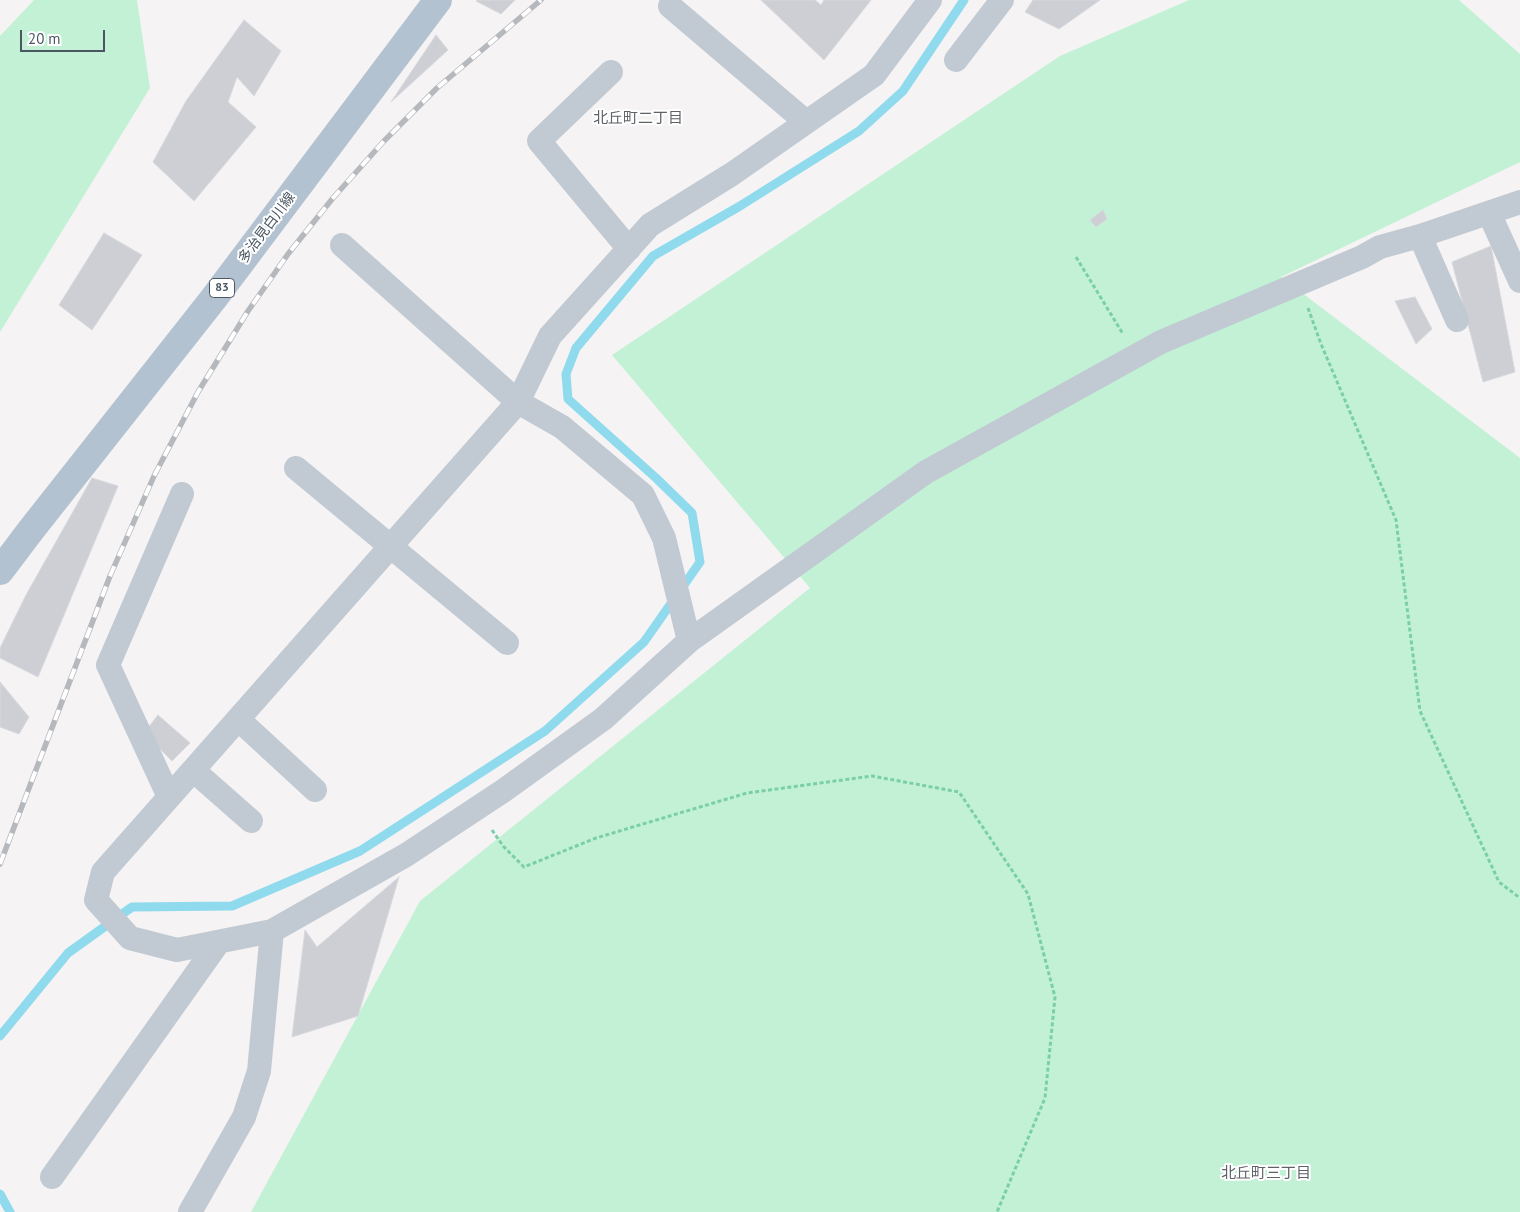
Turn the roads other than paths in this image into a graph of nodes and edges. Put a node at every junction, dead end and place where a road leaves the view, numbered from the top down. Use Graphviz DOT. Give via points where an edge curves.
graph roads {
  1 [pos="930,0"];
  2 [pos="1002,0"];
  3 [pos="432,2"];
  4 [pos="670,6"];
  5 [pos="956,60"];
  6 [pos="611,72"];
  7 [pos="806,122"];
  8 [pos="1520,202"];
  9 [pos="1489,213"];
  10 [pos="1420,236"];
  11 [pos="342,245"];
  12 [pos="630,249"];
  13 [pos="1520,281"];
  14 [pos="1457,320"];
  15 [pos="518,402"];
  16 [pos="296,468"];
  17 [pos="182,494"];
  18 [pos="390,546"];
  19 [pos="0,571"];
  20 [pos="689,641"];
  21 [pos="507,643"];
  22 [pos="238,719"];
  23 [pos="193,770"];
  24 [pos="315,790"];
  25 [pos="169,797"];
  26 [pos="251,821"];
  27 [pos="272,931"];
  28 [pos="218,943"];
  29 [pos="52,1177"];
  30 [pos="190,1212"];
  1 -- 7 [label="street" via="874,74"];
  2 -- 5 [label="street"];
  3 -- 19 [label="main road, 多治見白川線 / 83" via="214,298"];
  4 -- 7 [label="street"];
  6 -- 12 [label="street" via="539,141"];
  7 -- 12 [label="street" via="732,174 650,225"];
  8 -- 9 [label="street"];
  9 -- 10 [label="street"];
  9 -- 13 [label="street"];
  10 -- 14 [label="street"];
  10 -- 20 [label="street" via="1380,247 1136,355 926,472"];
  11 -- 15 [label="street"];
  12 -- 15 [label="street" via="550,336"];
  15 -- 18 [label="street"];
  15 -- 20 [label="street" via="562,427 643,495 664,538"];
  16 -- 18 [label="street"];
  17 -- 25 [label="street" via="108,665"];
  18 -- 21 [label="street"];
  18 -- 22 [label="street"];
  20 -- 27 [label="street" via="603,719 477,809 406,855"];
  22 -- 23 [label="street"];
  22 -- 24 [label="street"];
  23 -- 25 [label="street"];
  23 -- 26 [label="street"];
  25 -- 28 [label="street" via="103,872 96,900 130,938 176,950"];
  27 -- 28 [label="street"];
  27 -- 30 [label="street" via="259,1071 244,1117"];
  28 -- 29 [label="street"];
}
